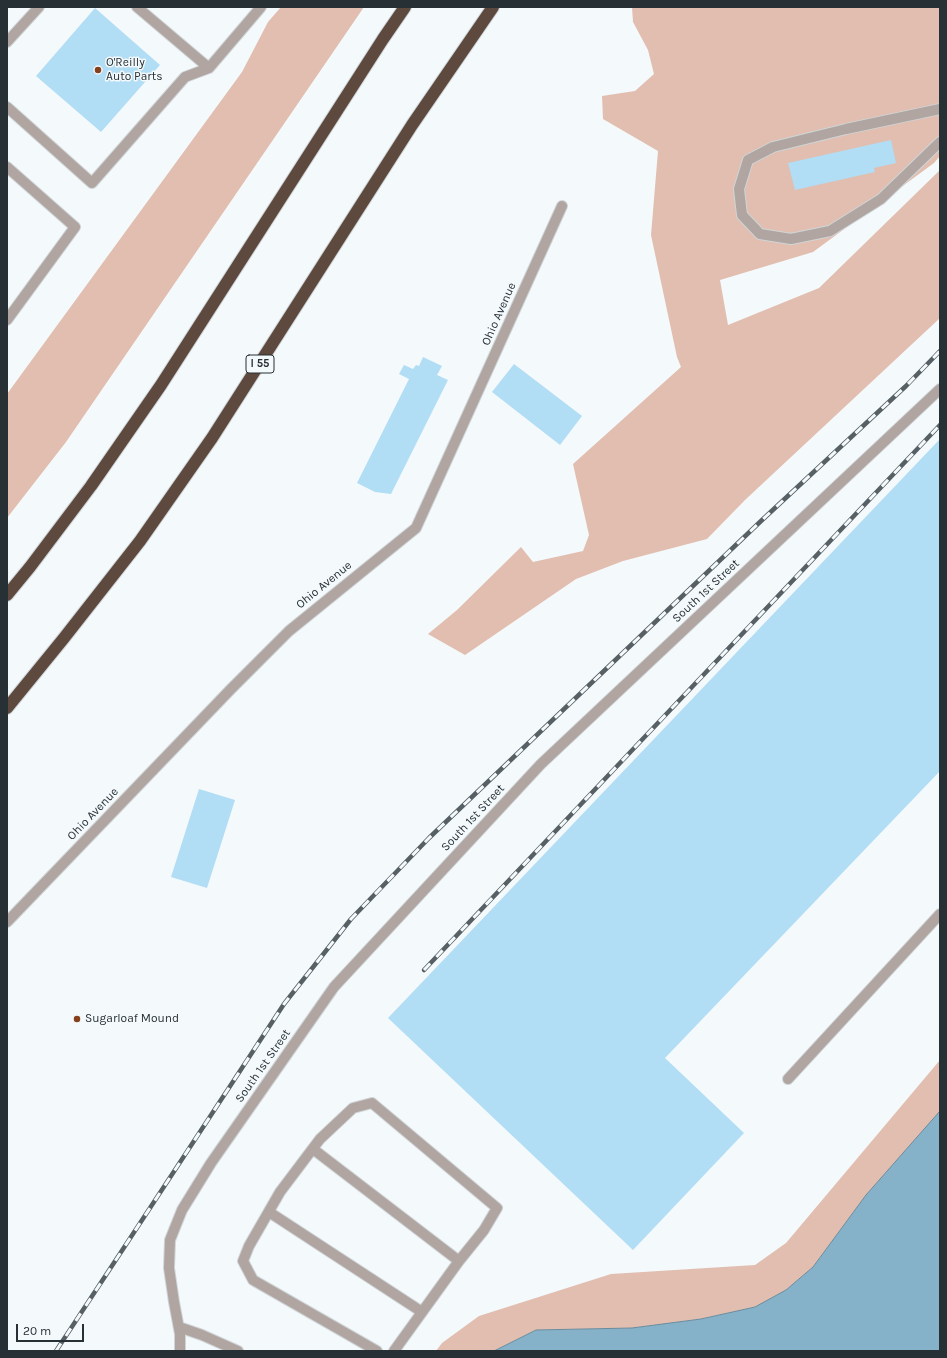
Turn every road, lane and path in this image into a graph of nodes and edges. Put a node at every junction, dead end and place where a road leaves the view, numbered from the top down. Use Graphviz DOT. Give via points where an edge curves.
graph roads {
  1 [pos="39,7"];
  2 [pos="137,7"];
  3 [pos="260,7"];
  4 [pos="405,7"];
  5 [pos="493,7"];
  6 [pos="7,42"];
  7 [pos="209,68"];
  8 [pos="7,107"];
  9 [pos="940,109"];
  10 [pos="940,142"];
  11 [pos="7,167"];
  12 [pos="562,206"];
  13 [pos="7,320"];
  14 [pos="940,389"];
  15 [pos="7,595"];
  16 [pos="7,708"];
  17 [pos="940,914"];
  18 [pos="7,922"];
  19 [pos="788,1079"];
  20 [pos="313,1149"];
  21 [pos="269,1212"];
  22 [pos="459,1261"];
  23 [pos="422,1312"];
  24 [pos="179,1327"];
  25 [pos="180,1351"];
  26 [pos="238,1351"];
  27 [pos="377,1351"];
  28 [pos="394,1351"];
  1 -- 6 [label="street"];
  2 -- 7 [label="street"];
  3 -- 7 [label="street"];
  4 -- 15 [label="highway" via="161,385 91,486"];
  5 -- 16 [label="highway, I 55" via="412,125 212,438 140,541"];
  7 -- 8 [label="street" via="185,77 92,183"];
  9 -- 10 [label="street" via="773,147 748,160 739,189 742,215 760,234 791,239 830,231 880,199"];
  11 -- 13 [label="street" via="75,226"];
  12 -- 18 [label="street, Ohio Avenue" via="416,528 289,631 229,690"];
  14 -- 24 [label="street, South 1st Street" via="541,764 334,987 211,1163 182,1210 170,1240 170,1268"];
  17 -- 19 [label="street"];
  20 -- 21 [label="street" via="280,1192"];
  20 -- 22 [label="street"];
  20 -- 22 [label="street" via="353,1108 372,1103 497,1208 484,1230"];
  21 -- 23 [label="street"];
  21 -- 27 [label="street" via="243,1261 252,1280"];
  22 -- 23 [label="street"];
  23 -- 28 [label="street"];
  24 -- 25 [label="street, South 1st Street"];
  24 -- 26 [label="street"];
}
